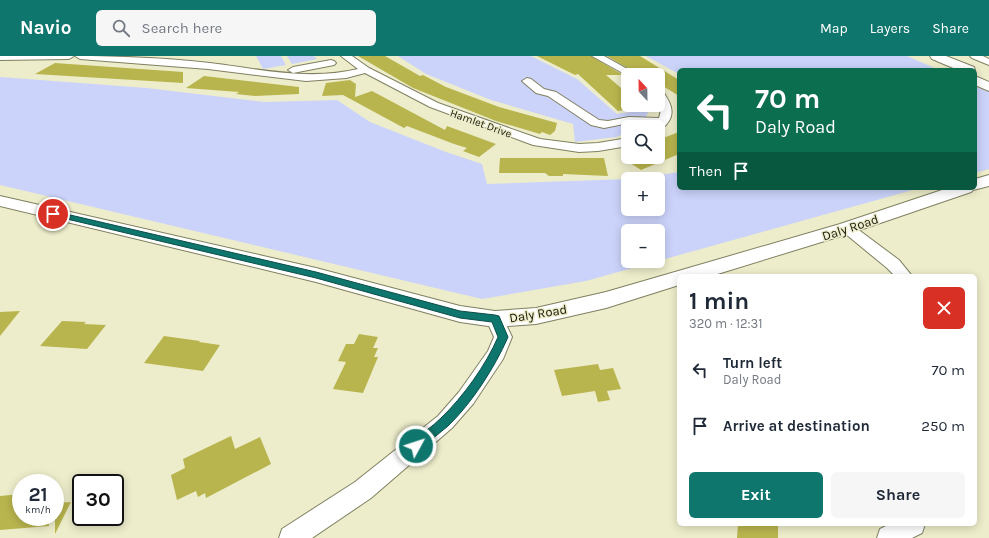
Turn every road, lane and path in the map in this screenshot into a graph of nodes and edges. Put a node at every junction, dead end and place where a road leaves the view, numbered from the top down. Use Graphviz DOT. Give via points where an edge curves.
graph roads {
  1 [pos="69,56"];
  2 [pos="80,56"];
  3 [pos="171,56"];
  4 [pos="346,56"];
  5 [pos="597,56"];
  6 [pos="975,56"];
  7 [pos="0,57"];
  8 [pos="930,57"];
  9 [pos="162,62"];
  10 [pos="989,62"];
  11 [pos="331,63"];
  12 [pos="948,68"];
  13 [pos="963,68"];
  14 [pos="621,69"];
  15 [pos="366,70"];
  16 [pos="977,74"];
  17 [pos="279,75"];
  18 [pos="989,78"];
  19 [pos="527,81"];
  20 [pos="977,81"];
  21 [pos="989,87"];
  22 [pos="665,103"];
  23 [pos="664,120"];
  24 [pos="677,121"];
  25 [pos="621,122"];
  26 [pos="665,123"];
  27 [pos="621,143"];
  28 [pos="962,190"];
  29 [pos="0,201"];
  30 [pos="847,228"];
  31 [pos="694,274"];
  32 [pos="902,274"];
  33 [pos="677,279"];
  34 [pos="495,319"];
  35 [pos="910,526"];
  36 [pos="291,538"];
  37 [pos="889,538"];
  1 -- 7 [label="street"];
  2 -- 9 [label="street"];
  3 -- 9 [label="street"];
  4 -- 15 [label="street, Hamlet Drive"];
  5 -- 14 [label="street"];
  6 -- 10 [label="street"];
  8 -- 12 [label="main road"];
  8 -- 13 [label="main road"];
  9 -- 17 [label="street"];
  11 -- 17 [label="street" via="290,70"];
  15 -- 17 [label="street" via="325,78"];
  15 -- 27 [label="street, Hamlet Drive" via="434,105 537,142 579,148 598,148"];
  16 -- 18 [label="main road"];
  19 -- 25 [label="street" via="540,91 552,94 595,123 608,125"];
  20 -- 21 [label="main road"];
  22 -- 23 [label="street" via="668,110"];
  24 -- 26 [label="street"];
  28 -- 30 [label="main road, Daly Road"];
  29 -- 34 [label="main road, Daly Road" via="316,275 460,314"];
  30 -- 31 [label="main road, Daly Road"];
  30 -- 32 [label="street"];
  33 -- 34 [label="main road, Daly Road" via="606,300 536,316"];
  34 -- 36 [label="street" via="503,337 496,354 466,398 445,422 363,490"];
  35 -- 37 [label="street"];
}
